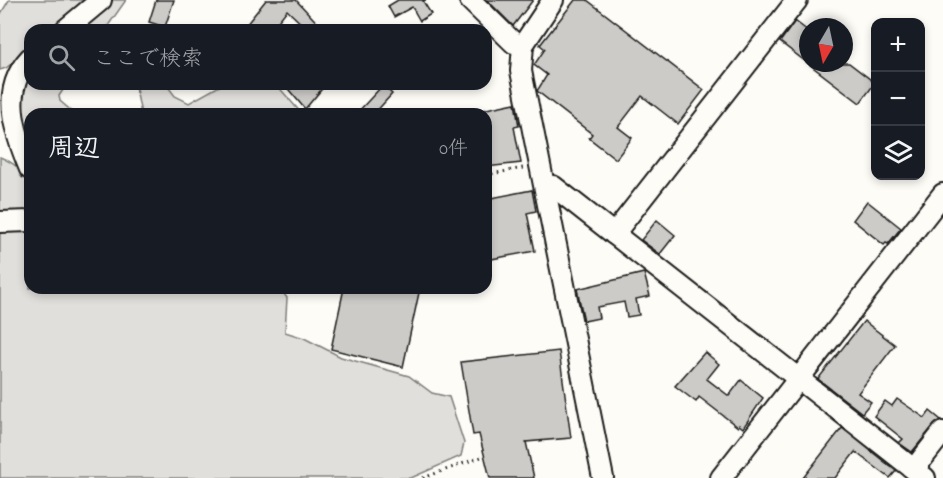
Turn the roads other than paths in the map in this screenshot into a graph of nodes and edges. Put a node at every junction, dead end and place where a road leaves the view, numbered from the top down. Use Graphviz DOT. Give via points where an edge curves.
graph roads {
  1 [pos="101,0"];
  2 [pos="470,0"];
  3 [pos="553,0"];
  4 [pos="797,0"];
  5 [pos="72,24"];
  6 [pos="523,45"];
  7 [pos="24,65"];
  8 [pos="24,155"];
  9 [pos="545,188"];
  10 [pos="943,194"];
  11 [pos="24,221"];
  12 [pos="0,222"];
  13 [pos="614,234"];
  14 [pos="799,379"];
  15 [pos="943,432"];
  16 [pos="920,474"];
  17 [pos="603,478"];
  18 [pos="721,478"];
  1 -- 5 [label="street"];
  2 -- 6 [label="street" via="514,43"];
  3 -- 6 [label="street"];
  4 -- 13 [label="street"];
  6 -- 9 [label="street" via="521,71"];
  7 -- 8 [label="street" via="14,77 7,105"];
  9 -- 13 [label="street" via="553,186"];
  9 -- 17 [label="street"];
  10 -- 14 [label="street"];
  11 -- 12 [label="street"];
  13 -- 14 [label="street"];
  14 -- 16 [label="street"];
  14 -- 18 [label="street"];
  15 -- 16 [label="street"];
}
